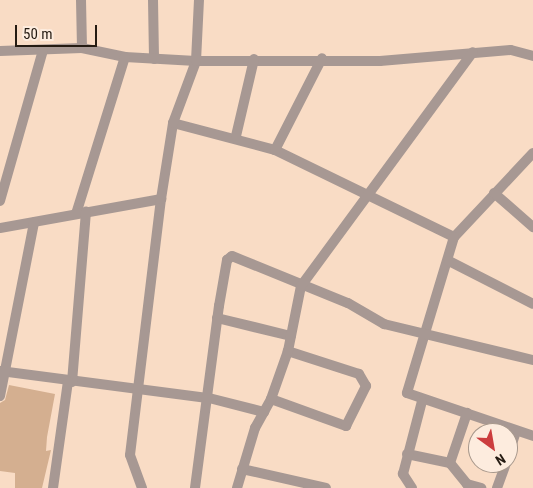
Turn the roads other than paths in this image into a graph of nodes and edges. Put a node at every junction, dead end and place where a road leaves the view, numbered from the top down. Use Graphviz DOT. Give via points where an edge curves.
graph roads {
  1 [pos="81,0"];
  2 [pos="153,0"];
  3 [pos="199,0"];
  4 [pos="82,48"];
  5 [pos="43,50"];
  6 [pos="0,51"];
  7 [pos="473,52"];
  8 [pos="533,56"];
  9 [pos="125,57"];
  10 [pos="154,58"];
  11 [pos="322,58"];
  12 [pos="254,59"];
  13 [pos="196,61"];
  14 [pos="173,123"];
  15 [pos="236,136"];
  16 [pos="275,150"];
  17 [pos="533,154"];
  18 [pos="494,193"];
  19 [pos="366,194"];
  20 [pos="160,200"];
  21 [pos="0,201"];
  22 [pos="81,213"];
  23 [pos="34,222"];
  24 [pos="533,227"];
  25 [pos="0,228"];
  26 [pos="454,237"];
  27 [pos="450,261"];
  28 [pos="301,286"];
  29 [pos="533,304"];
  30 [pos="217,318"];
  31 [pos="427,332"];
  32 [pos="291,336"];
  33 [pos="288,351"];
  34 [pos="533,360"];
  35 [pos="2,372"];
  36 [pos="70,382"];
  37 [pos="138,389"];
  38 [pos="0,396"];
  39 [pos="209,398"];
  40 [pos="271,399"];
  41 [pos="422,401"];
  42 [pos="264,412"];
  43 [pos="466,413"];
  44 [pos="492,423"];
  45 [pos="518,432"];
  46 [pos="533,436"];
  47 [pos="407,454"];
  48 [pos="450,463"];
  49 [pos="242,469"];
  50 [pos="502,473"];
  51 [pos="288,484"];
  52 [pos="53,488"];
  53 [pos="142,488"];
  54 [pos="195,488"];
  55 [pos="237,488"];
  56 [pos="326,488"];
  57 [pos="412,488"];
  58 [pos="481,488"];
  59 [pos="497,488"];
  1 -- 4 [label="street"];
  2 -- 10 [label="street"];
  3 -- 13 [label="street"];
  4 -- 5 [label="street"];
  4 -- 9 [label="street"];
  5 -- 6 [label="street"];
  5 -- 21 [label="street"];
  7 -- 8 [label="street" via="511,50"];
  7 -- 11 [label="street" via="380,62"];
  7 -- 19 [label="street"];
  9 -- 10 [label="street"];
  9 -- 22 [label="street"];
  10 -- 13 [label="street"];
  11 -- 12 [label="street"];
  11 -- 16 [label="street"];
  12 -- 13 [label="street"];
  12 -- 15 [label="street"];
  13 -- 14 [label="street"];
  14 -- 15 [label="street"];
  14 -- 20 [label="street"];
  15 -- 16 [label="street"];
  16 -- 19 [label="street"];
  17 -- 18 [label="street"];
  18 -- 24 [label="street"];
  18 -- 26 [label="street"];
  19 -- 26 [label="street"];
  19 -- 28 [label="street"];
  20 -- 22 [label="street"];
  20 -- 37 [label="street"];
  22 -- 23 [label="street"];
  22 -- 36 [label="street"];
  23 -- 25 [label="street"];
  23 -- 35 [label="street"];
  26 -- 27 [label="street"];
  27 -- 29 [label="street"];
  27 -- 31 [label="street"];
  28 -- 30 [label="street" via="232,256 227,260"];
  28 -- 31 [label="street" via="348,303 384,324"];
  28 -- 32 [label="street"];
  30 -- 32 [label="street"];
  30 -- 39 [label="street"];
  31 -- 34 [label="street"];
  31 -- 41 [label="street" via="407,393"];
  32 -- 33 [label="street"];
  33 -- 40 [label="street"];
  33 -- 40 [label="street" via="359,374 366,386 346,426"];
  35 -- 36 [label="street"];
  35 -- 38 [label="street"];
  36 -- 37 [label="street"];
  36 -- 52 [label="street"];
  37 -- 39 [label="street"];
  37 -- 53 [label="street" via="130,455"];
  39 -- 42 [label="street"];
  39 -- 54 [label="street"];
  40 -- 42 [label="street"];
  41 -- 43 [label="street"];
  41 -- 47 [label="street"];
  42 -- 49 [label="street"];
  43 -- 44 [label="street"];
  43 -- 48 [label="street"];
  45 -- 46 [label="street"];
  47 -- 48 [label="street"];
  47 -- 57 [label="street" via="404,479"];
  48 -- 58 [label="street" via="467,484"];
  49 -- 51 [label="street"];
  49 -- 55 [label="street"];
  50 -- 59 [label="street"];
  51 -- 56 [label="street"];
}
